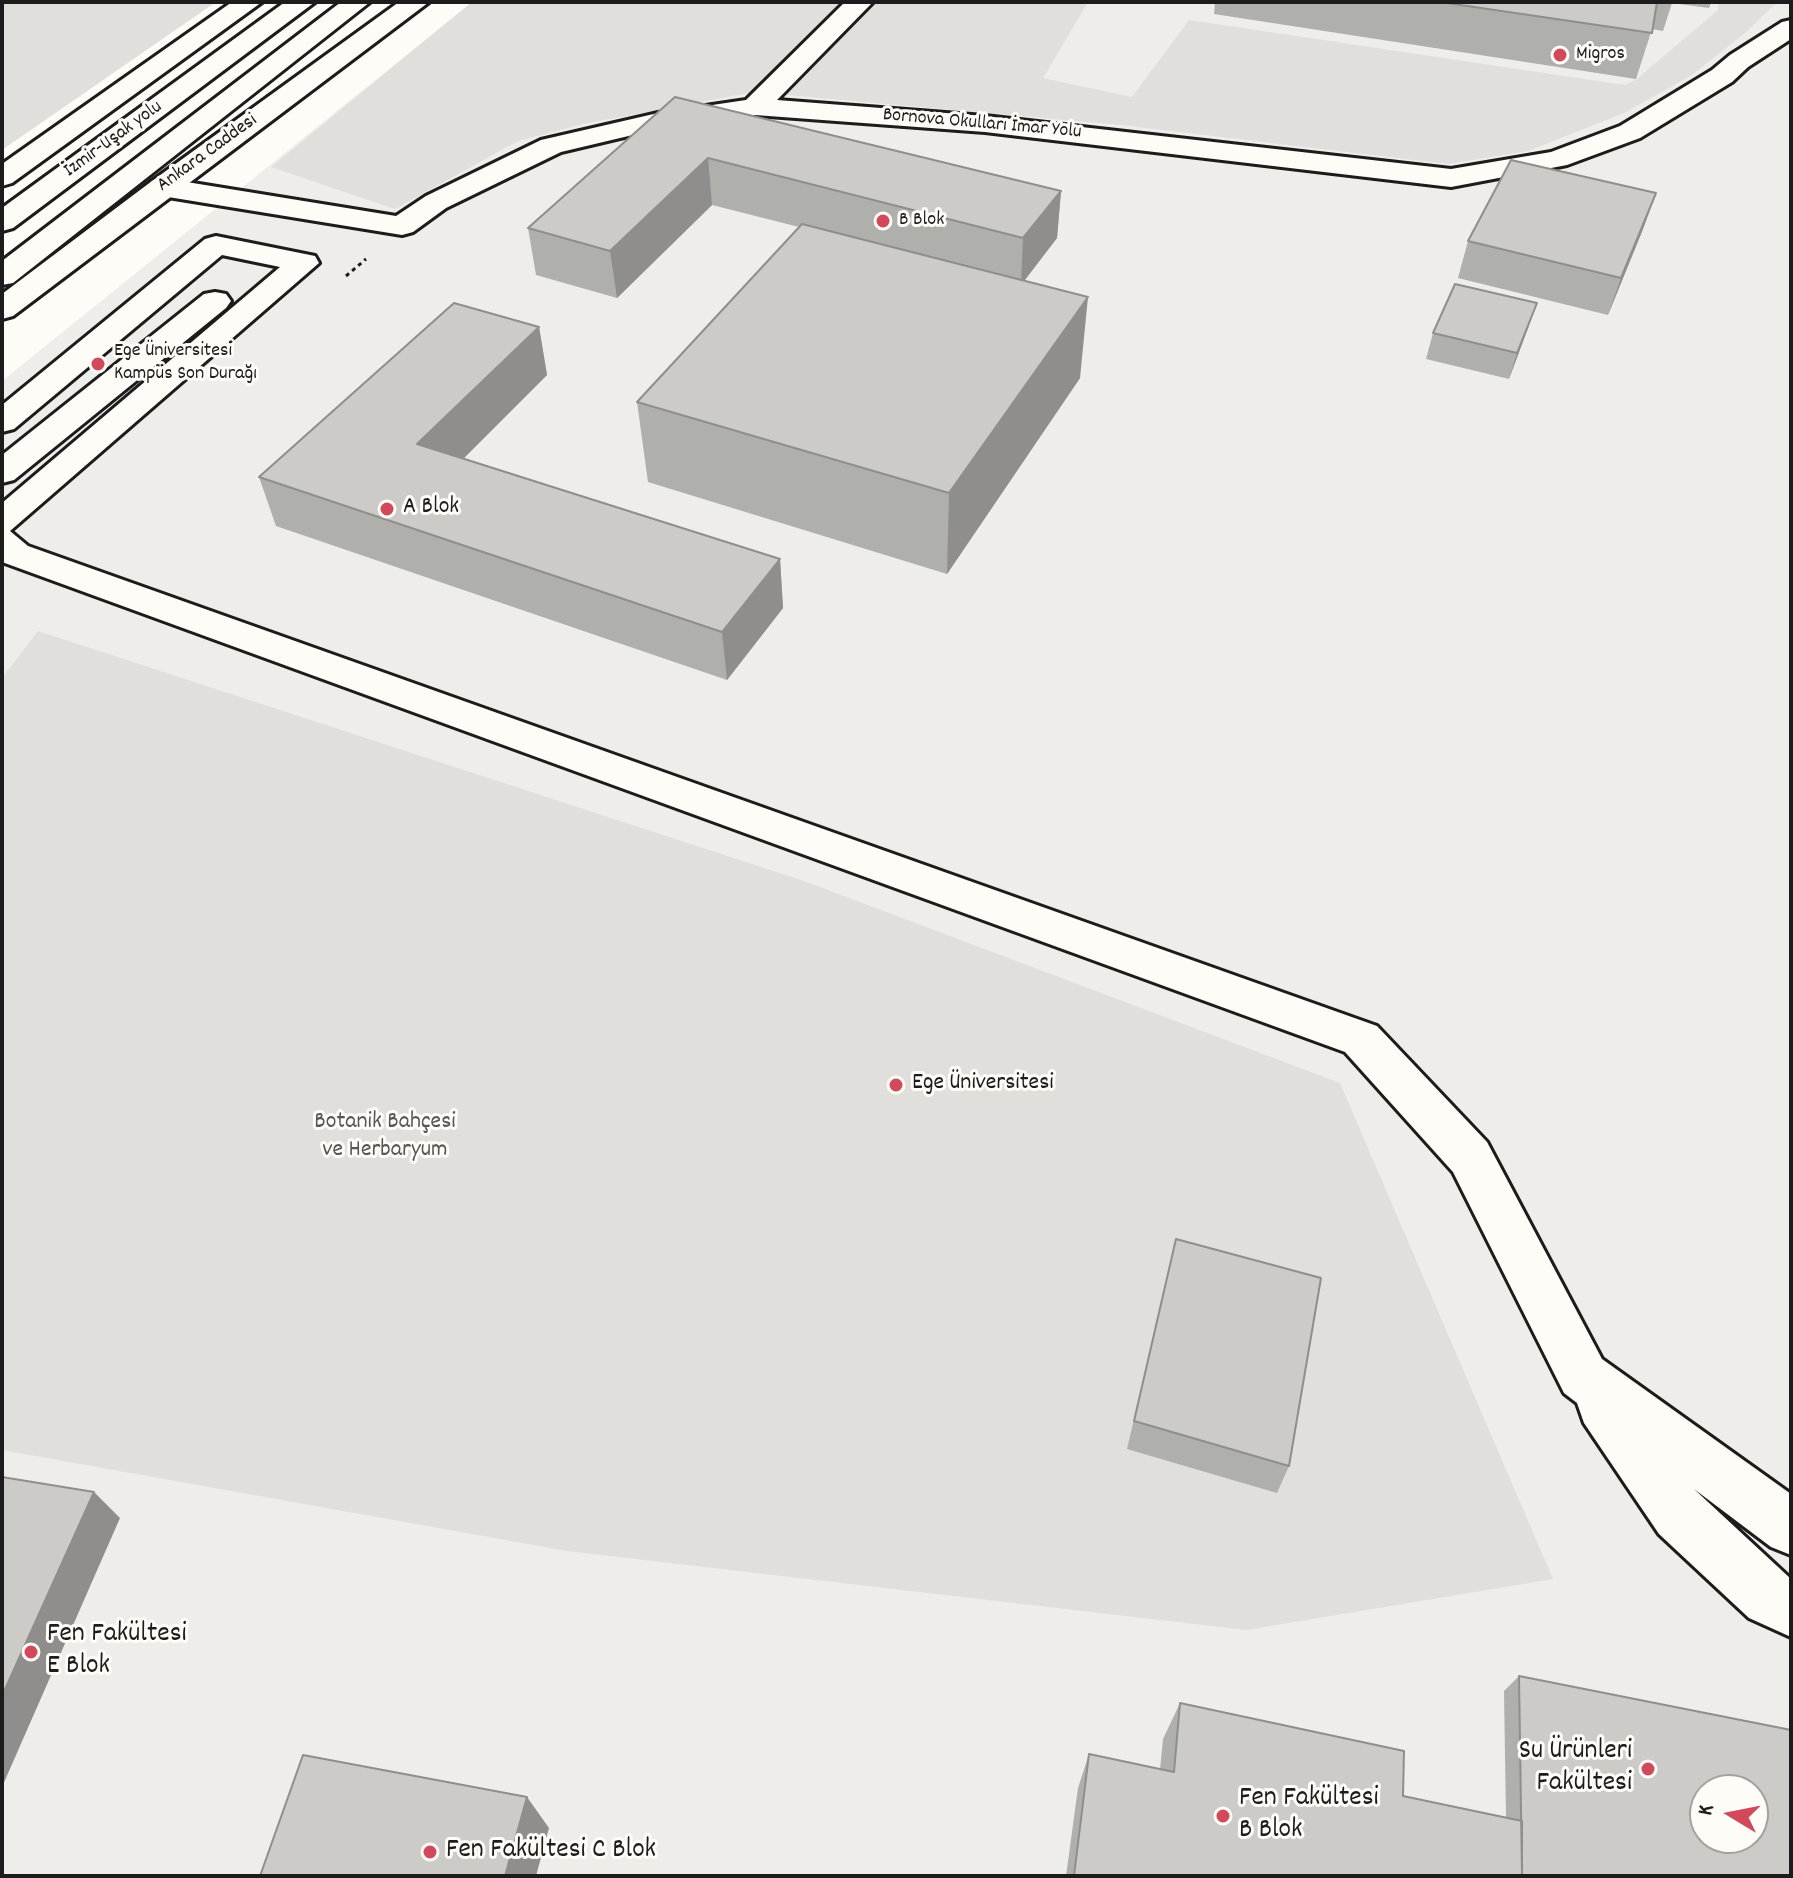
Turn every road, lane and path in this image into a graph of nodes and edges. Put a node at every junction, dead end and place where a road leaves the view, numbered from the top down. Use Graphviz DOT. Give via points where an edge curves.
graph roads {
  1 [pos="249,2"];
  2 [pos="280,2"];
  3 [pos="302,2"];
  4 [pos="357,2"];
  5 [pos="416,2"];
  6 [pos="860,2"];
  7 [pos="1791,28"];
  8 [pos="227,57"];
  9 [pos="755,107"];
  10 [pos="2,177"];
  11 [pos="162,187"];
  12 [pos="2,222"];
  13 [pos="271,256"];
  14 [pos="2,276"];
  15 [pos="2,309"];
  16 [pos="2,422"];
  17 [pos="2,472"];
  18 [pos="5,547"];
  19 [pos="1583,1376"];
  20 [pos="1791,1527"];
  21 [pos="1791,1608"];
  1 -- 10 [label="main road"];
  2 -- 8 [label="main road"];
  3 -- 8 [label="main road"];
  4 -- 14 [label="main road, Ankara Caddesi"];
  5 -- 11 [label="main road, Ankara Caddesi"];
  6 -- 9 [label="main road"];
  7 -- 9 [label="main road, Bornova Okulları İmar Yolu" via="1630,132 1557,159 1451,178 1000,126"];
  8 -- 12 [label="main road, İzmir-Uşak yolu"];
  9 -- 11 [label="main road, Bornova Okulları İmar Yolu" via="658,121 551,146 436,202 402,226"];
  11 -- 15 [label="main road, Ankara Caddesi"];
  13 -- 16 [label="main road" via="216,245"];
  13 -- 17 [label="main road"];
  13 -- 18 [label="main road" via="304,263"];
  18 -- 19 [label="main road" via="1361,1039 1470,1157"];
  19 -- 20 [label="main road"];
  19 -- 21 [label="main road" via="1679,1515 1769,1598"];
}
